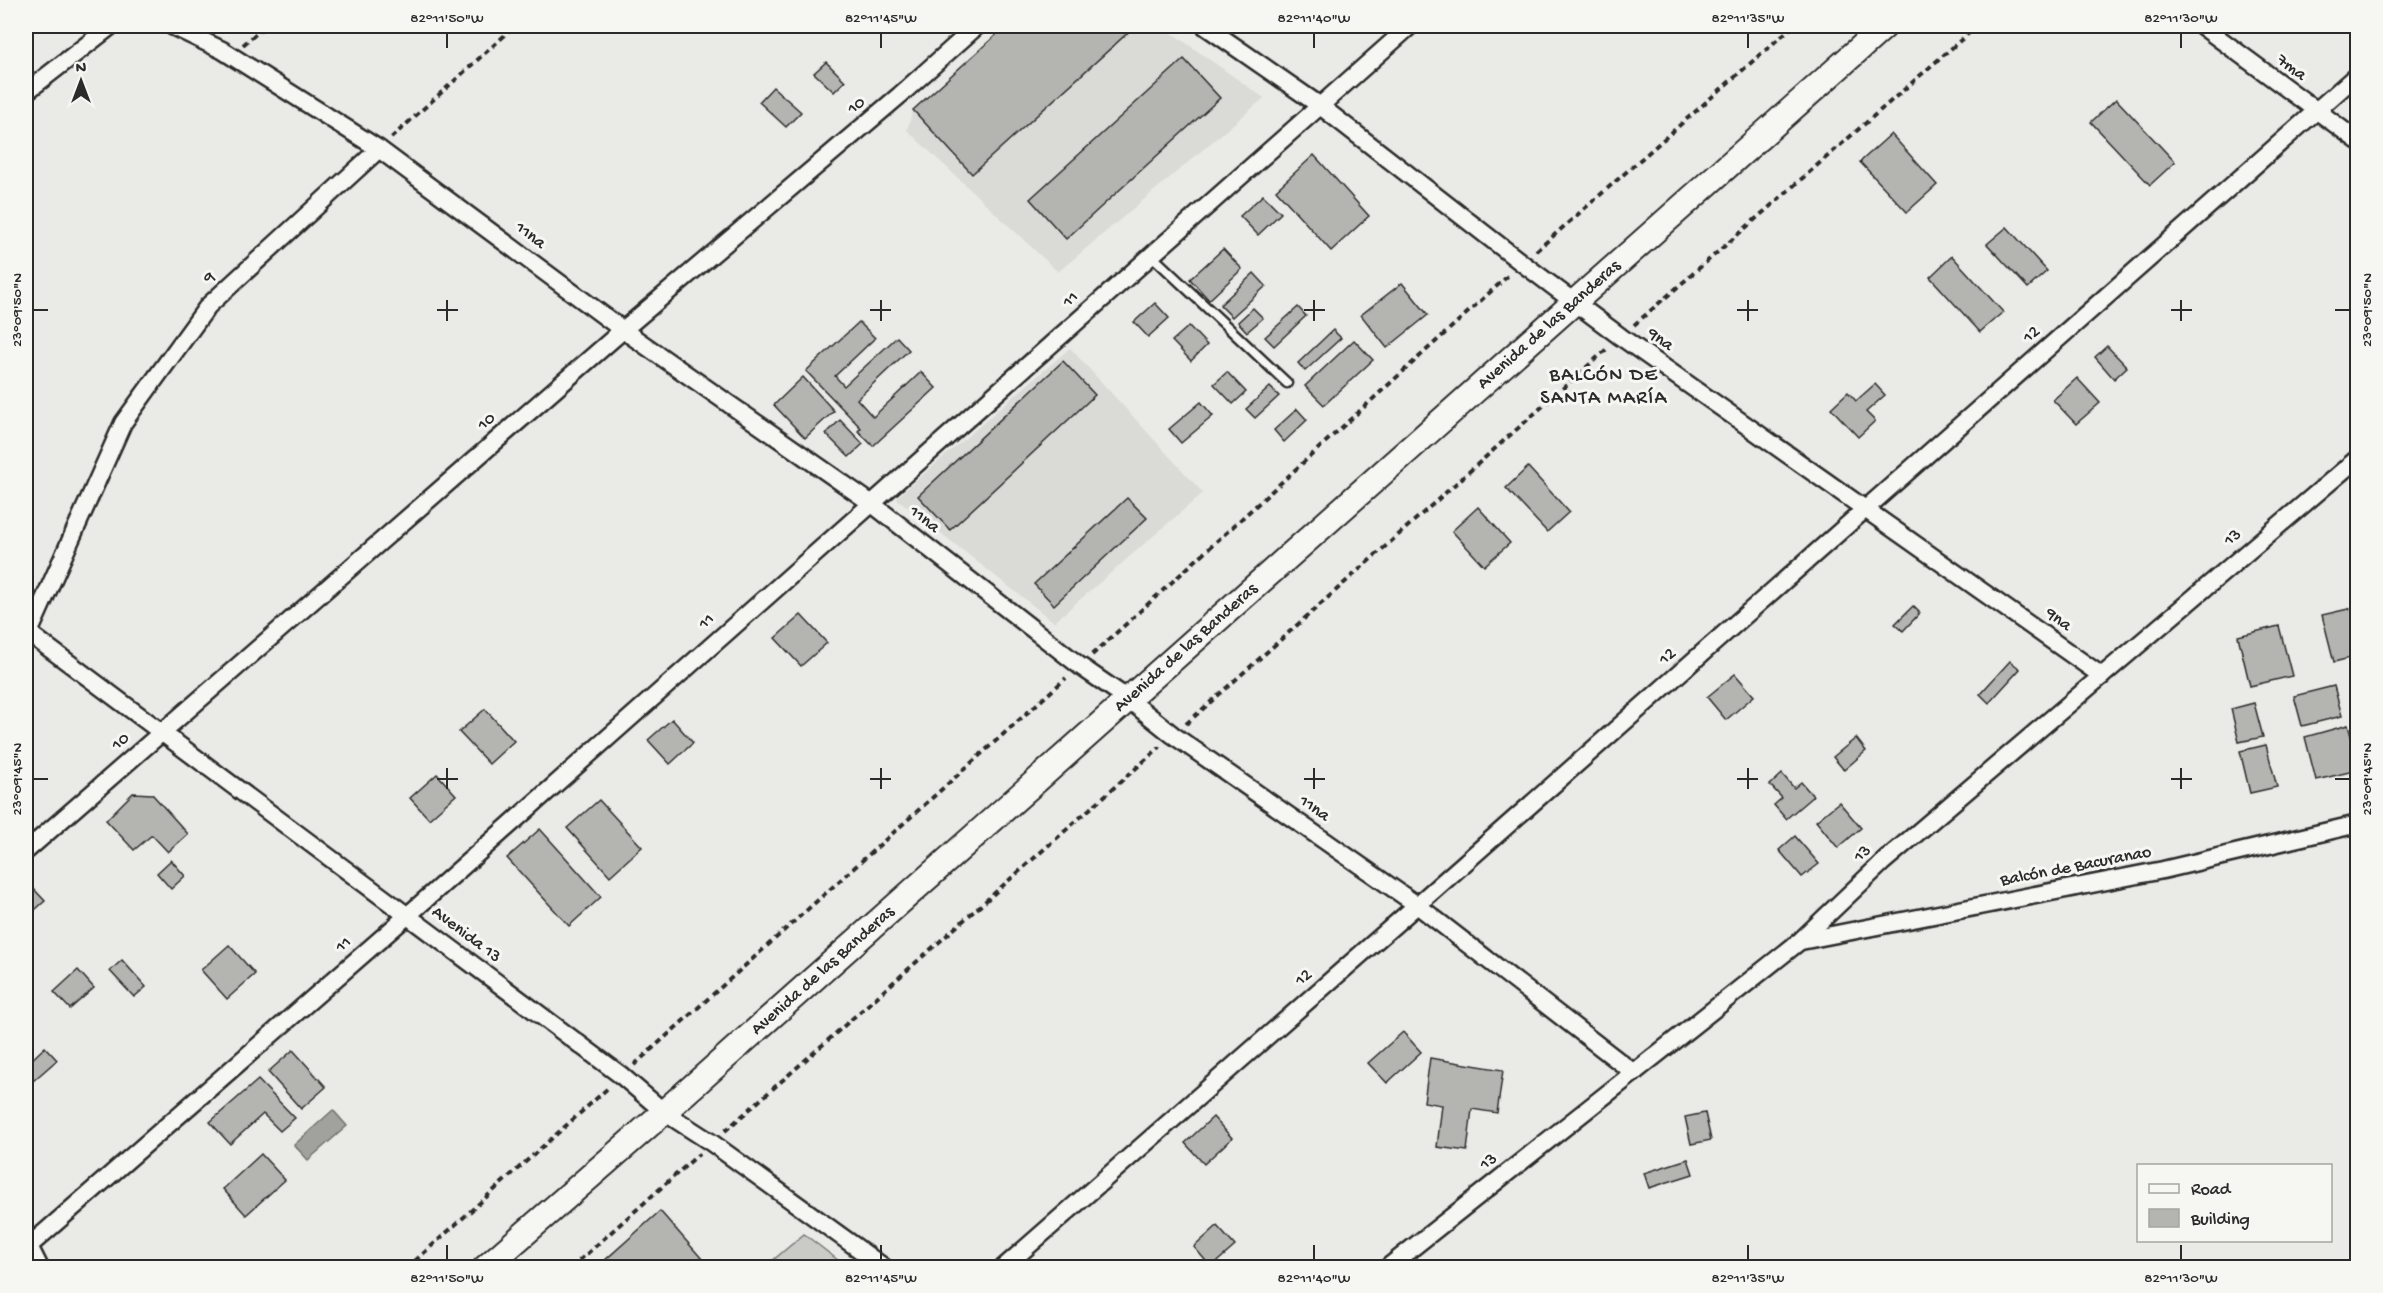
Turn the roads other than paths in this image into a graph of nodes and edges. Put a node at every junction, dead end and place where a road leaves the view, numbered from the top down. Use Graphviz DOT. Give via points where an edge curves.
graph roads {
  1 [pos="111,26"];
  2 [pos="172,26"];
  3 [pos="977,26"];
  4 [pos="1205,26"];
  5 [pos="1410,26"];
  6 [pos="1885,26"];
  7 [pos="2202,26"];
  8 [pos="2358,74"];
  9 [pos="26,92"];
  10 [pos="1319,105"];
  11 [pos="2316,110"];
  12 [pos="2358,141"];
  13 [pos="380,149"];
  14 [pos="1151,255"];
  15 [pos="1575,300"];
  16 [pos="623,330"];
  17 [pos="1287,383"];
  18 [pos="2358,458"];
  19 [pos="871,503"];
  20 [pos="1866,507"];
  21 [pos="27,632"];
  22 [pos="2102,675"];
  23 [pos="1128,699"];
  24 [pos="162,733"];
  25 [pos="2358,824"];
  26 [pos="26,850"];
  27 [pos="1417,905"];
  28 [pos="407,916"];
  29 [pos="1800,941"];
  30 [pos="1634,1073"];
  31 [pos="664,1112"];
  32 [pos="27,1240"];
  33 [pos="40,1268"];
  34 [pos="486,1268"];
  35 [pos="885,1268"];
  36 [pos="1003,1268"];
  37 [pos="1387,1268"];
  1 -- 9 [label="street"];
  2 -- 13 [label="street, 11na" via="231,56"];
  3 -- 16 [label="street, 10"];
  4 -- 10 [label="street, 9na"];
  5 -- 10 [label="street, 11"];
  6 -- 15 [label="street, Avenida de las Banderas"];
  7 -- 11 [label="street, 7ma"];
  8 -- 11 [label="street, 12"];
  10 -- 14 [label="street, 11"];
  10 -- 15 [label="street, 9na"];
  11 -- 12 [label="street, 7ma"];
  11 -- 20 [label="street, 12"];
  13 -- 16 [label="street, 11na"];
  13 -- 21 [label="street, 9" via="208,306 123,423"];
  14 -- 17 [label="lane"];
  14 -- 19 [label="street, 11"];
  15 -- 20 [label="street, 9na" via="1621,337"];
  15 -- 23 [label="street, Avenida de las Banderas"];
  16 -- 19 [label="street, 11na"];
  16 -- 24 [label="street, 10"];
  18 -- 22 [label="street, 13"];
  19 -- 23 [label="street, 11na"];
  19 -- 28 [label="street, 11"];
  20 -- 22 [label="street, 9na"];
  20 -- 27 [label="street, 12"];
  21 -- 24 [label="street, Avenida 13"];
  22 -- 29 [label="street, 13" via="1883,862"];
  23 -- 27 [label="street, 11na" via="1173,735"];
  23 -- 31 [label="street, Avenida de las Banderas"];
  24 -- 26 [label="street, 10"];
  24 -- 28 [label="street, Avenida 13"];
  25 -- 29 [label="street, Balcón de Bacuranao" via="2163,870"];
  27 -- 30 [label="street, 11na"];
  27 -- 36 [label="street, 12"];
  28 -- 31 [label="street, Avenida 13" via="622,1076"];
  28 -- 32 [label="street, 11"];
  29 -- 30 [label="street, 13"];
  30 -- 37 [label="street, 13"];
  31 -- 34 [label="street, Avenida de las Banderas"];
  31 -- 35 [label="street, Avenida 13"];
  32 -- 33 [label="street"];
}
